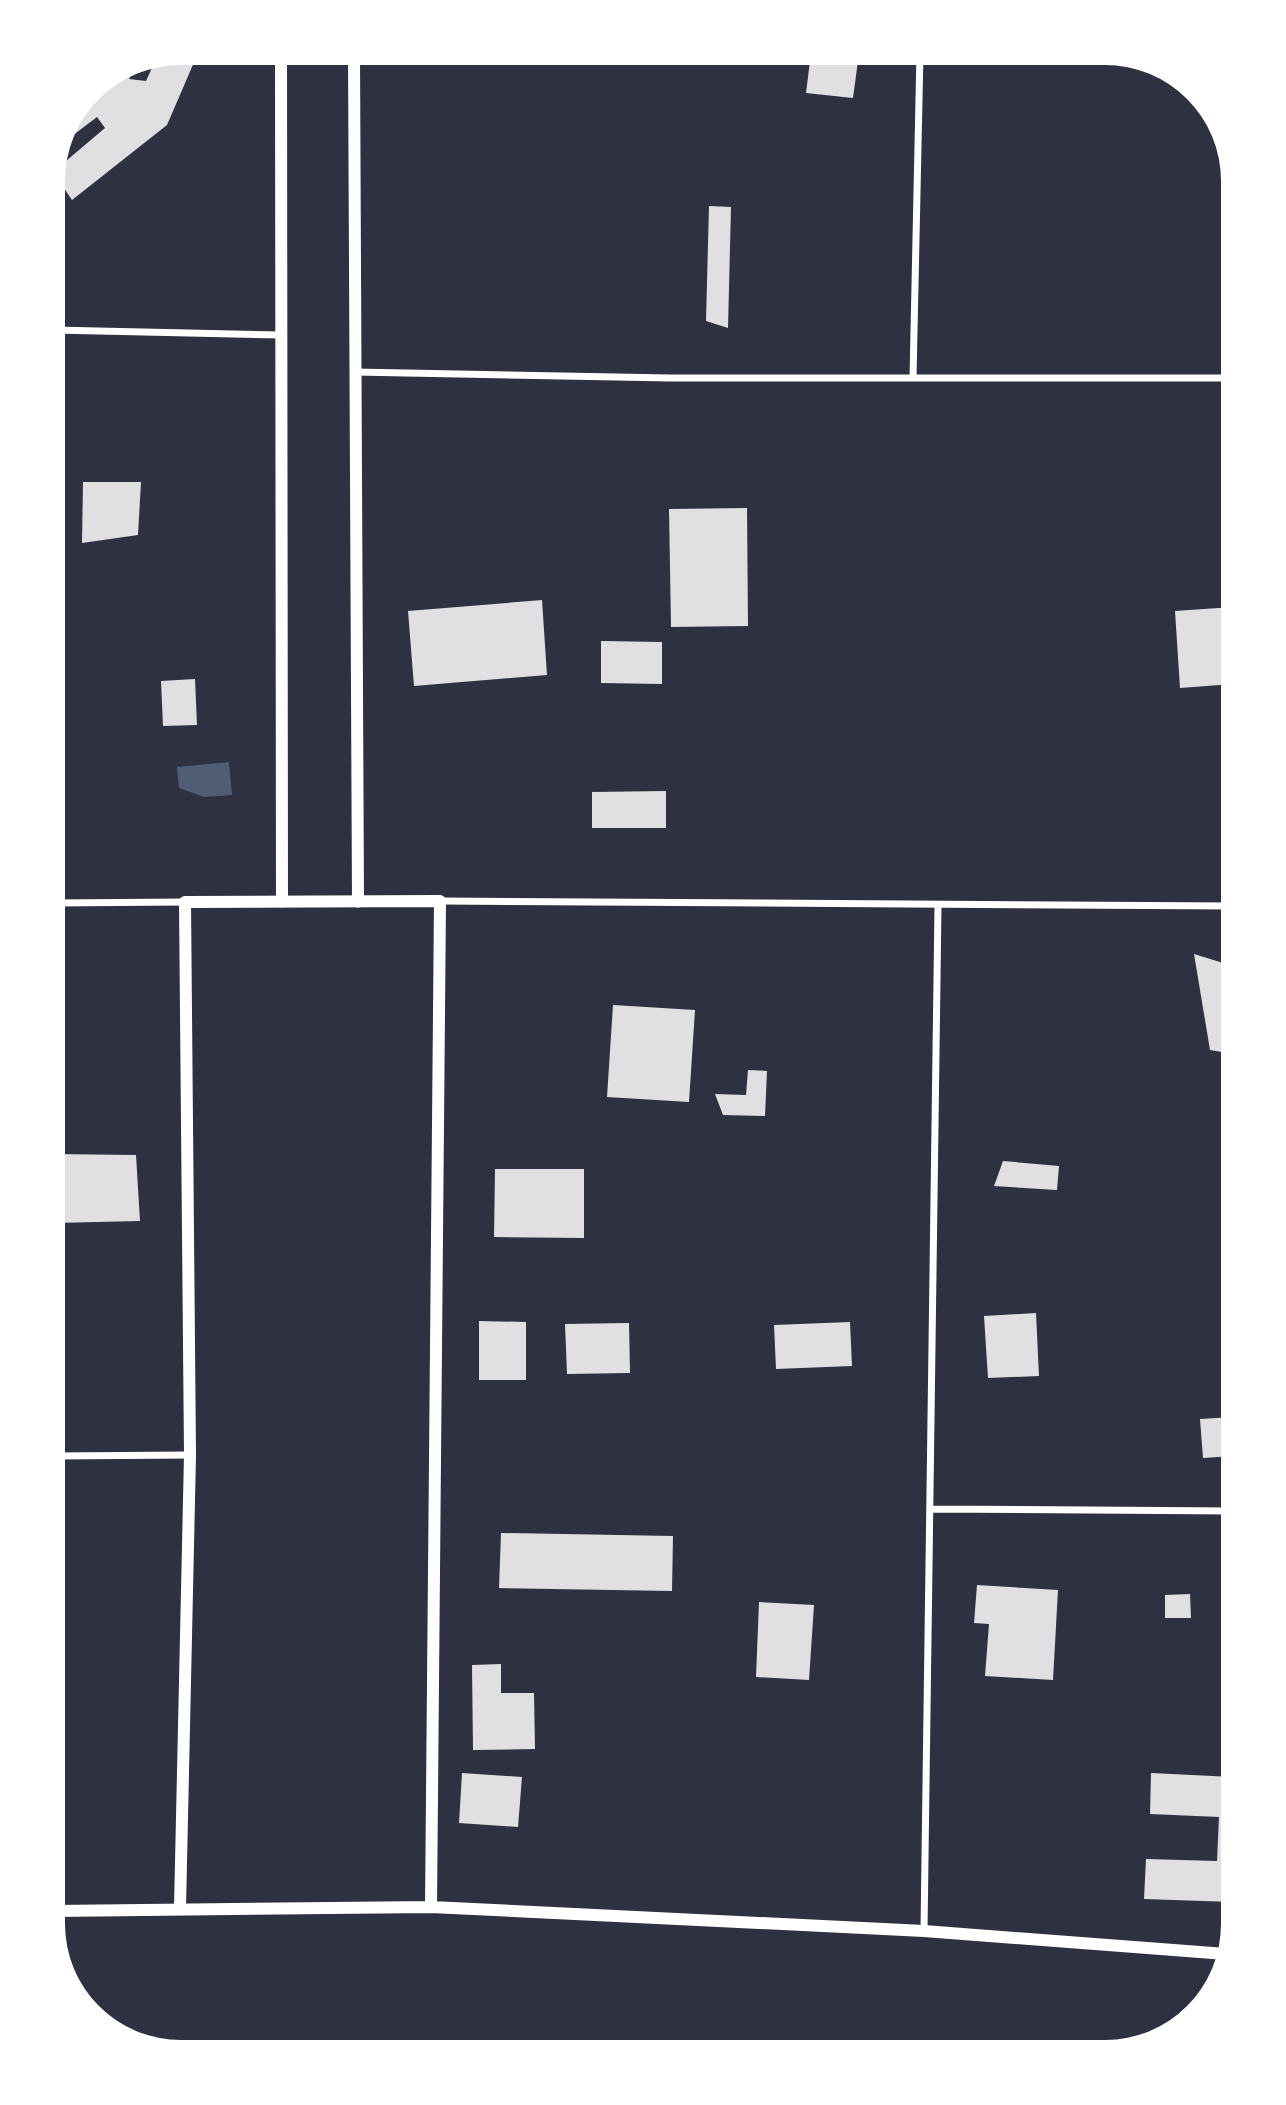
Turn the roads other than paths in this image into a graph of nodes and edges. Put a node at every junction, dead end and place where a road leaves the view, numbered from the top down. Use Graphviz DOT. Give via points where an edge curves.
graph roads {
  1 [pos="281,65"];
  2 [pos="354,65"];
  3 [pos="920,65"];
  4 [pos="65,330"];
  5 [pos="281,335"];
  6 [pos="354,372"];
  7 [pos="913,378"];
  8 [pos="1221,378"];
  9 [pos="440,901"];
  10 [pos="185,902"];
  11 [pos="282,902"];
  12 [pos="358,902"];
  13 [pos="65,903"];
  14 [pos="938,906"];
  15 [pos="1221,906"];
  16 [pos="190,1455"];
  17 [pos="65,1456"];
  18 [pos="931,1509"];
  19 [pos="1221,1511"];
  20 [pos="431,1907"];
  21 [pos="180,1908"];
  22 [pos="65,1912"];
  23 [pos="924,1931"];
  24 [pos="1217,1953"];
  1 -- 5 [label="street"];
  2 -- 6 [label="street"];
  3 -- 7 [label="street"];
  4 -- 5 [label="street"];
  5 -- 11 [label="street"];
  6 -- 7 [label="street"];
  6 -- 12 [label="street"];
  7 -- 8 [label="street"];
  9 -- 12 [label="street"];
  9 -- 14 [label="street"];
  9 -- 20 [label="street"];
  10 -- 11 [label="street"];
  10 -- 13 [label="street"];
  10 -- 16 [label="street"];
  11 -- 12 [label="street"];
  14 -- 15 [label="street"];
  14 -- 18 [label="street"];
  16 -- 17 [label="street"];
  16 -- 21 [label="street"];
  18 -- 19 [label="street"];
  18 -- 23 [label="street"];
  20 -- 21 [label="street"];
  20 -- 23 [label="street"];
  21 -- 22 [label="street"];
  23 -- 24 [label="street"];
}
